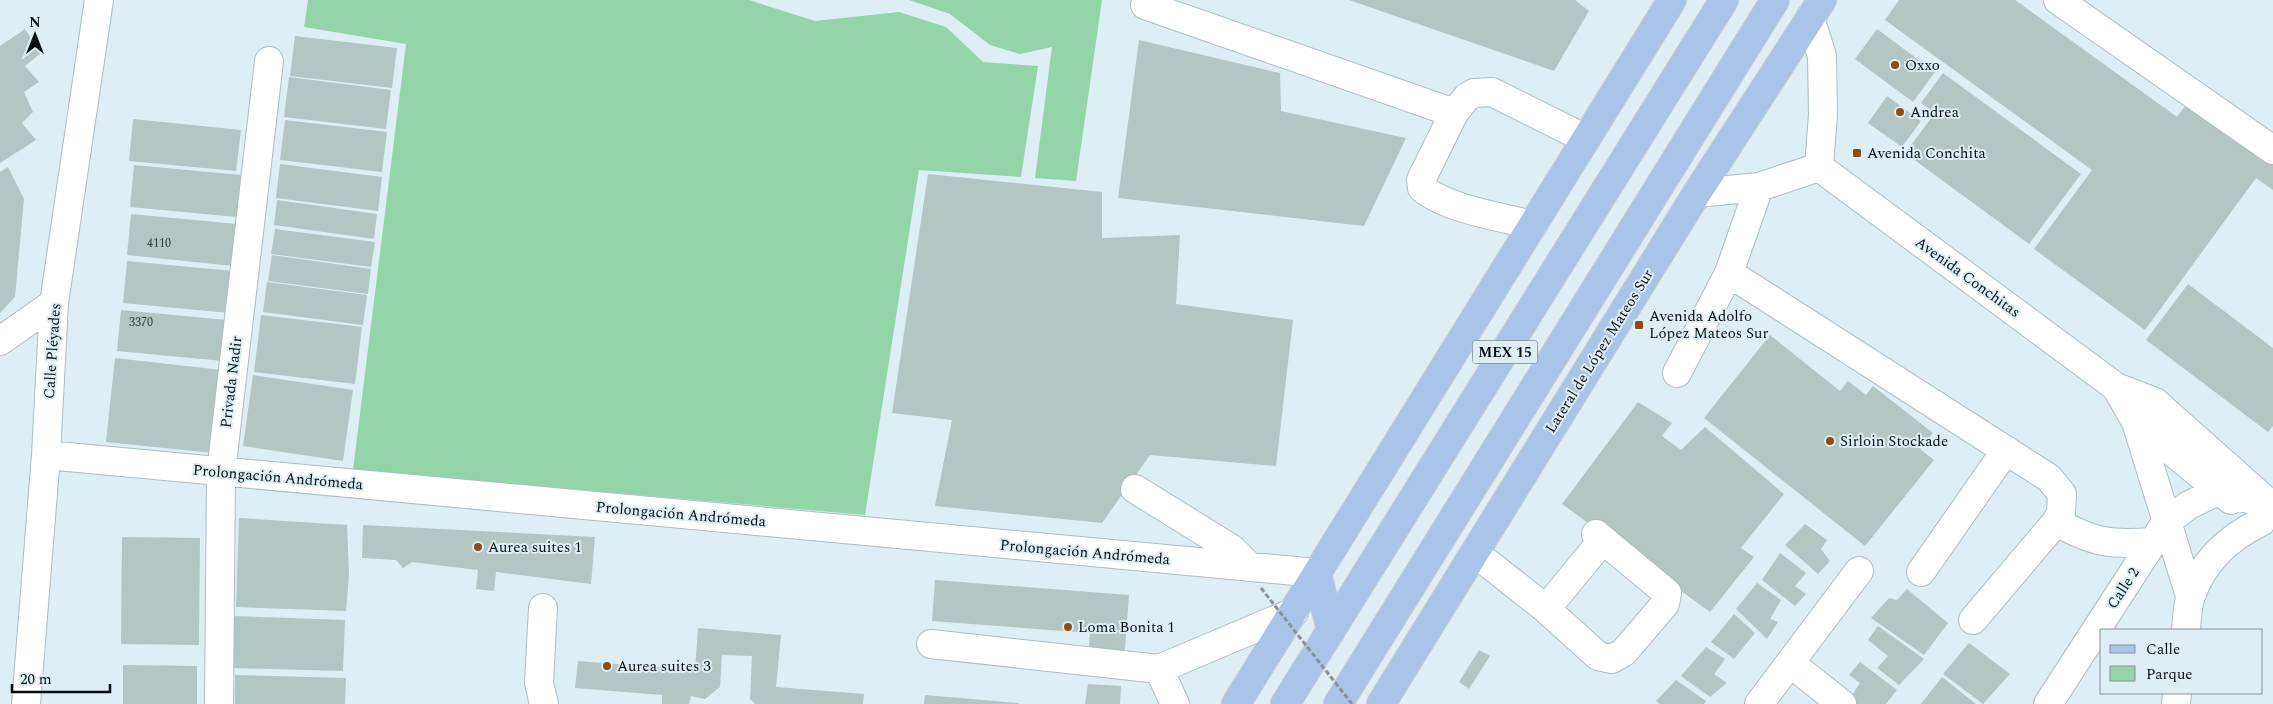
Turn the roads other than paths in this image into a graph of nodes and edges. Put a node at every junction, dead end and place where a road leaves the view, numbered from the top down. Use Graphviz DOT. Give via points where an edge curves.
graph roads {
  1 [pos="99,0"];
  2 [pos="1724,0"];
  3 [pos="1775,0"];
  4 [pos="2058,0"];
  5 [pos="1666,2"];
  6 [pos="1145,5"];
  7 [pos="1816,9"];
  8 [pos="269,61"];
  9 [pos="1454,114"];
  10 [pos="1586,139"];
  11 [pos="2273,150"];
  12 [pos="1819,167"];
  13 [pos="1759,187"];
  14 [pos="1697,193"];
  15 [pos="1533,224"];
  16 [pos="1728,272"];
  17 [pos="54,303"];
  18 [pos="0,341"];
  19 [pos="1677,373"];
  20 [pos="2116,387"];
  21 [pos="2136,422"];
  22 [pos="2006,450"];
  23 [pos="46,455"];
  24 [pos="221,472"];
  25 [pos="1135,489"];
  26 [pos="2218,491"];
  27 [pos="2270,515"];
  28 [pos="2056,522"];
  29 [pos="2160,532"];
  30 [pos="1475,553"];
  31 [pos="1859,571"];
  32 [pos="1921,572"];
  33 [pos="1317,573"];
  34 [pos="1256,578"];
  35 [pos="2190,596"];
  36 [pos="543,608"];
  37 [pos="1546,609"];
  38 [pos="1294,612"];
  39 [pos="1973,620"];
  40 [pos="2186,629"];
  41 [pos="1331,631"];
  42 [pos="931,644"];
  43 [pos="1790,663"];
  44 [pos="1159,669"];
  45 [pos="24,703"];
  46 [pos="219,704"];
  47 [pos="544,704"];
  48 [pos="1175,704"];
  49 [pos="1236,704"];
  50 [pos="1285,704"];
  51 [pos="1338,704"];
  52 [pos="1381,704"];
  53 [pos="1759,704"];
  54 [pos="1842,704"];
  55 [pos="2048,704"];
  1 -- 17 [label="street, Calle Pléyades"];
  2 -- 41 [label="main road, MEX 15"];
  3 -- 51 [label="main road, MEX 15"];
  4 -- 11 [label="street"];
  5 -- 10 [label="main road"];
  6 -- 9 [label="street"];
  7 -- 12 [label="street" via="1822,56 1823,115"];
  7 -- 14 [label="main road, Lateral de López Mateos Sur"];
  8 -- 24 [label="street, Privada Nadir"];
  9 -- 10 [label="street" via="1467,97 1474,93 1492,92"];
  9 -- 15 [label="street" via="1422,180 1422,188 1471,210"];
  10 -- 15 [label="main road"];
  12 -- 13 [label="street"];
  12 -- 20 [label="street, Avenida Conchitas"];
  13 -- 14 [label="street"];
  13 -- 16 [label="street"];
  14 -- 30 [label="main road, Lateral de López Mateos Sur"];
  15 -- 33 [label="main road"];
  16 -- 19 [label="street"];
  16 -- 22 [label="street"];
  17 -- 18 [label="street"];
  17 -- 23 [label="street, Calle Pléyades"];
  20 -- 21 [label="street, Avenida Conchitas"];
  20 -- 27 [label="street, Avenida Conchitas" via="2155,402"];
  21 -- 26 [label="street, Avenida Conchitas"];
  21 -- 29 [label="street"];
  22 -- 28 [label="street" via="2057,486 2062,494 2062,503"];
  22 -- 32 [label="street"];
  23 -- 24 [label="street, Prolongación Andrómeda"];
  23 -- 45 [label="street, Calle Pléyades"];
  24 -- 34 [label="street, Prolongación Andrómeda"];
  24 -- 46 [label="street, Privada Nadir"];
  25 -- 34 [label="street" via="1232,548"];
  26 -- 27 [label="street, Avenida Conchitas"];
  26 -- 29 [label="street, Calle 2" via="2189,505"];
  27 -- 35 [label="street" via="2223,546"];
  28 -- 29 [label="street" via="2092,540 2131,543"];
  28 -- 39 [label="street"];
  29 -- 35 [label="street" via="2178,553"];
  29 -- 55 [label="street, Calle 2"];
  30 -- 37 [label="street"];
  30 -- 52 [label="main road, Lateral de López Mateos Sur"];
  31 -- 43 [label="street"];
  33 -- 34 [label="street, Prolongación Andrómeda"];
  33 -- 38 [label="main road"];
  33 -- 41 [label="main road"];
  35 -- 40 [label="street"];
  36 -- 47 [label="street" via="540,683"];
  37 -- 37 [label="street" via="1598,656 1612,659 1624,652 1664,604 1667,593 1596,534 1601,542"];
  38 -- 44 [label="street"];
  38 -- 49 [label="main road"];
  41 -- 50 [label="main road, MEX 15"];
  42 -- 44 [label="street"];
  43 -- 53 [label="street"];
  43 -- 54 [label="street"];
  44 -- 48 [label="street"];
}
